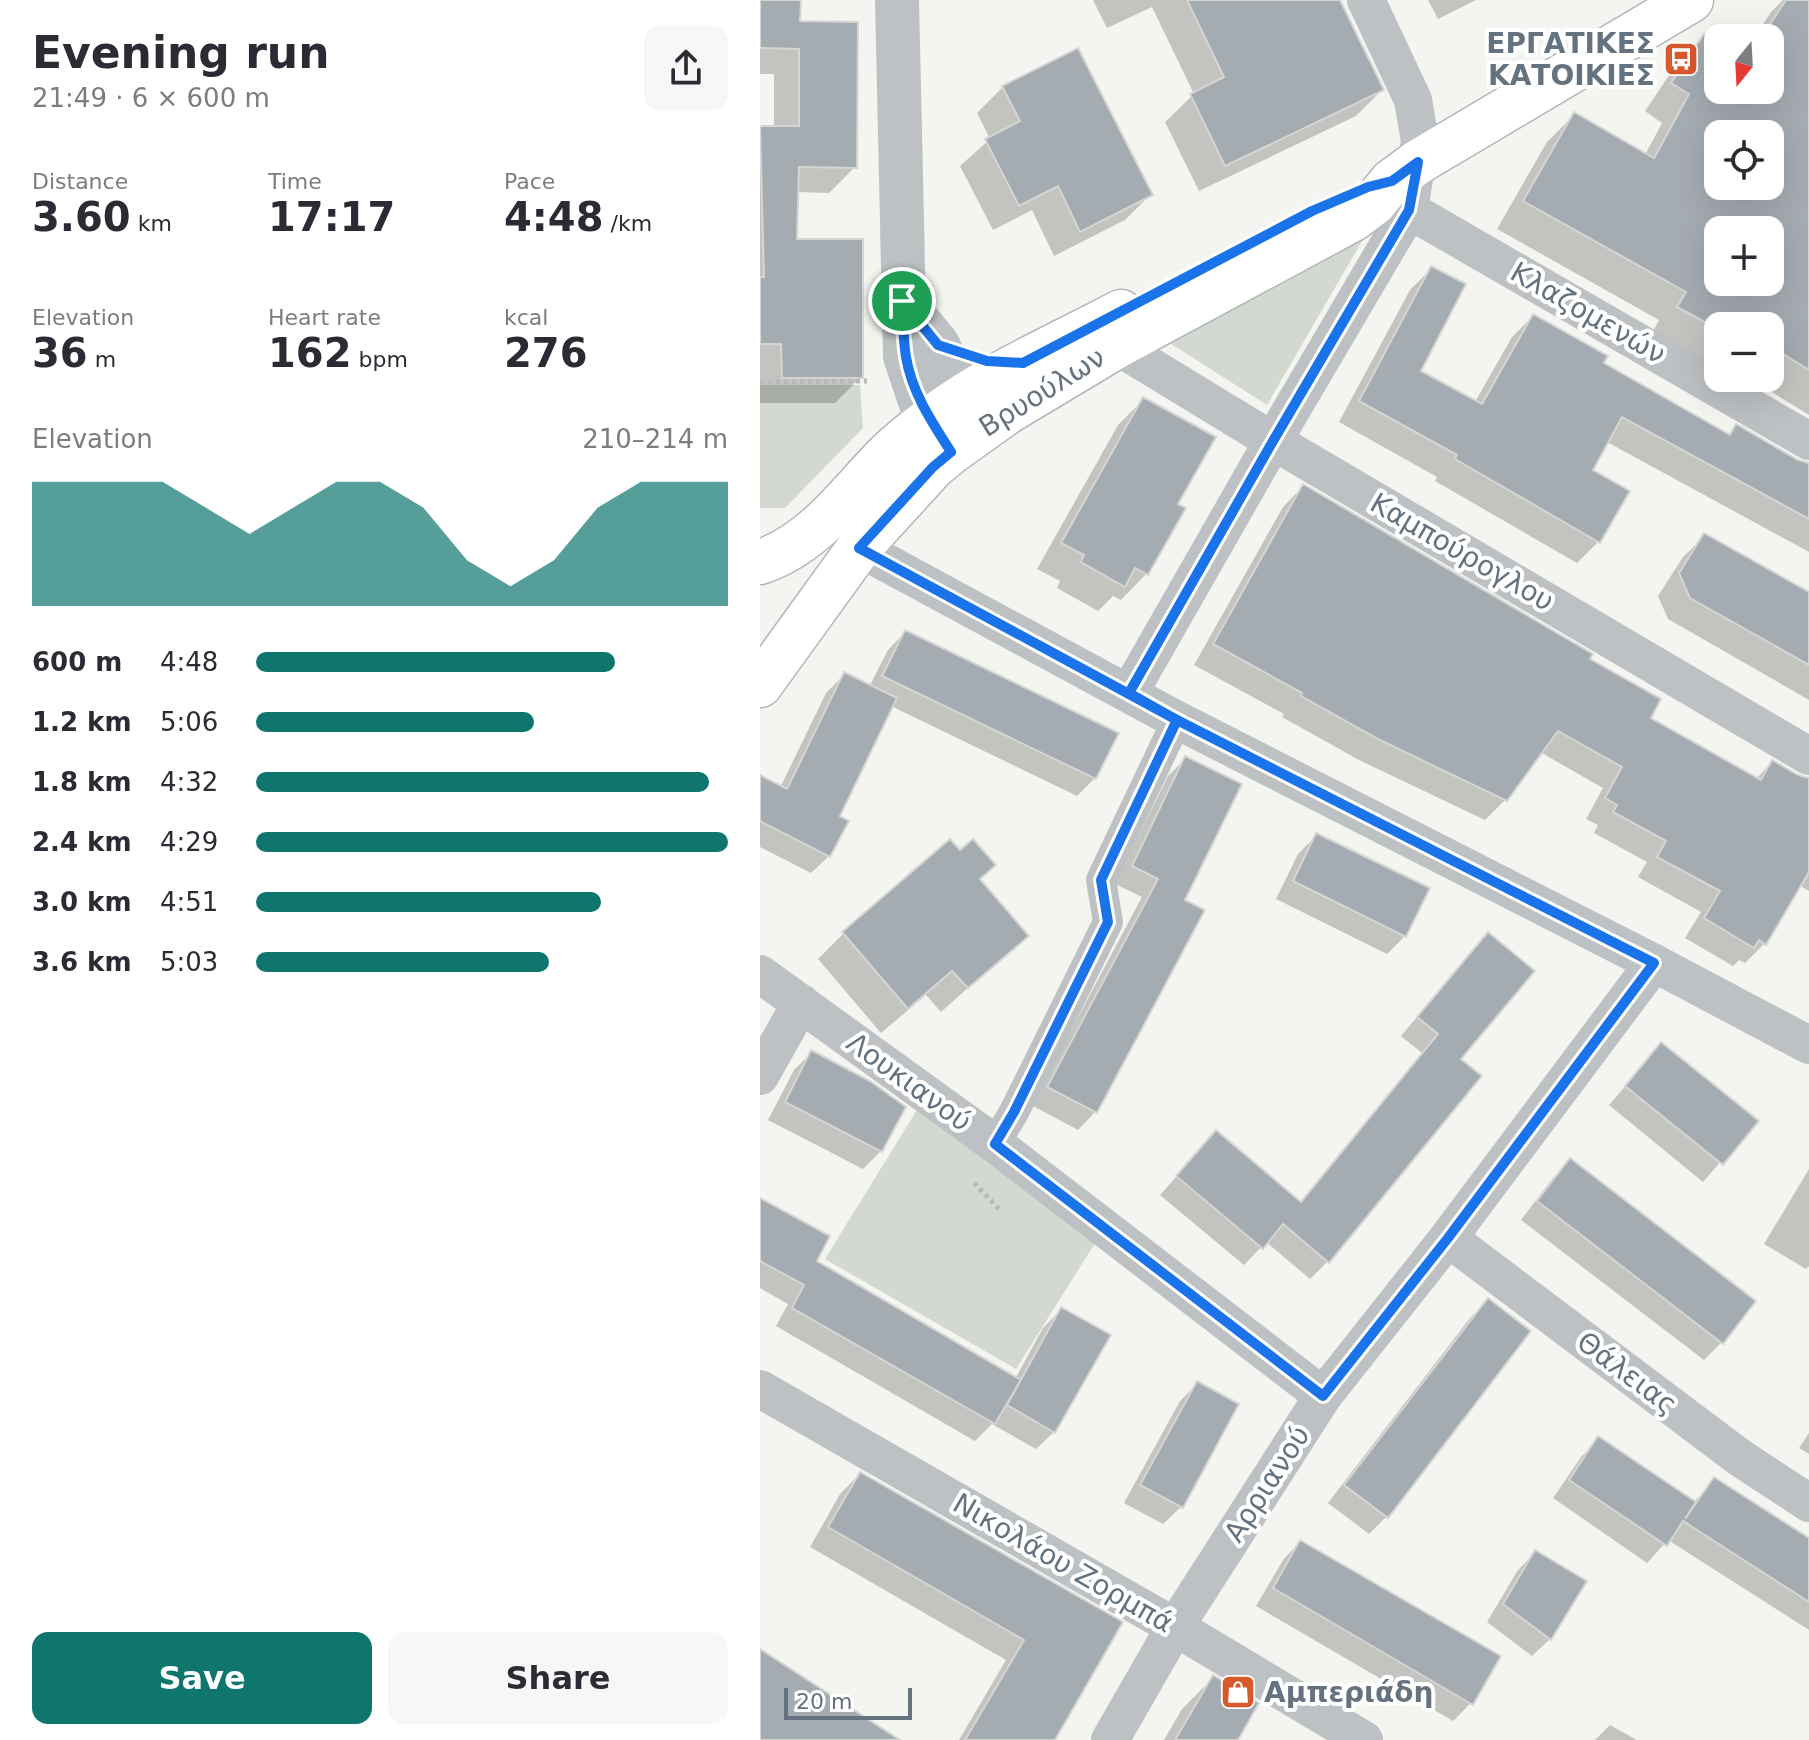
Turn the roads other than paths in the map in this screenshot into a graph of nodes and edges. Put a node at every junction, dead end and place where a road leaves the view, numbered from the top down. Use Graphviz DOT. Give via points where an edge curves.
graph roads {
  1 [pos="897,0"];
  2 [pos="1366,0"];
  3 [pos="1691,0"];
  4 [pos="1406,184"];
  5 [pos="902,301"];
  6 [pos="938,345"];
  7 [pos="1117,346"];
  8 [pos="1023,363"];
  9 [pos="955,425"];
  10 [pos="1273,441"];
  11 [pos="1809,441"];
  12 [pos="859,548"];
  13 [pos="770,559"];
  14 [pos="760,685"];
  15 [pos="1129,693"];
  16 [pos="1177,720"];
  17 [pos="1809,756"];
  18 [pos="1654,963"];
  19 [pos="760,974"];
  20 [pos="801,1003"];
  21 [pos="1809,1045"];
  22 [pos="760,1076"];
  23 [pos="995,1144"];
  24 [pos="1448,1238"];
  25 [pos="760,1389"];
  26 [pos="1323,1396"];
  27 [pos="1809,1503"];
  28 [pos="1175,1627"];
  29 [pos="1110,1740"];
  30 [pos="1364,1740"];
  1 -- 5 [label="street"];
  2 -- 4 [label="street" via="1413,100 1420,141"];
  3 -- 4 [label="main road, Βρυούλων"];
  4 -- 7 [label="main road, Βρυούλων" via="1326,236"];
  4 -- 8 [label="main road, Βρυούλων" via="1357,191 1312,211"];
  4 -- 10 [label="street"];
  4 -- 11 [label="street, Κλαζομενών"];
  5 -- 6 [label="street"];
  5 -- 9 [label="street" via="907,364 920,401"];
  6 -- 8 [label="street" via="987,361"];
  6 -- 9 [label="street"];
  7 -- 9 [label="main road, Βρυούλων"];
  7 -- 10 [label="street, Καμπούρογλου"];
  8 -- 9 [label="main road, Βρυούλων"];
  9 -- 12 [label="main road, Βρυούλων" via="933,467"];
  9 -- 13 [label="main road, Βρυούλων" via="888,454 802,542"];
  10 -- 15 [label="street"];
  10 -- 17 [label="street, Καμπούρογλου"];
  12 -- 14 [label="main road, Βρυούλων"];
  12 -- 15 [label="street"];
  15 -- 16 [label="street"];
  16 -- 18 [label="street"];
  16 -- 23 [label="street" via="1101,880 1108,922"];
  18 -- 21 [label="street"];
  18 -- 24 [label="street, Αρριανού"];
  19 -- 20 [label="street, Λουκιανού"];
  20 -- 22 [label="street"];
  20 -- 23 [label="street, Λουκιανού"];
  23 -- 26 [label="street, Λουκιανού"];
  24 -- 26 [label="street, Αρριανού"];
  24 -- 27 [label="street, Θάλειας" via="1739,1457"];
  25 -- 28 [label="street, Νικολάου Ζορμπά"];
  26 -- 28 [label="street, Αρριανού"];
  28 -- 29 [label="street, Αρριανού"];
  28 -- 30 [label="street, Νικολάου Ζορμπά"];
}
